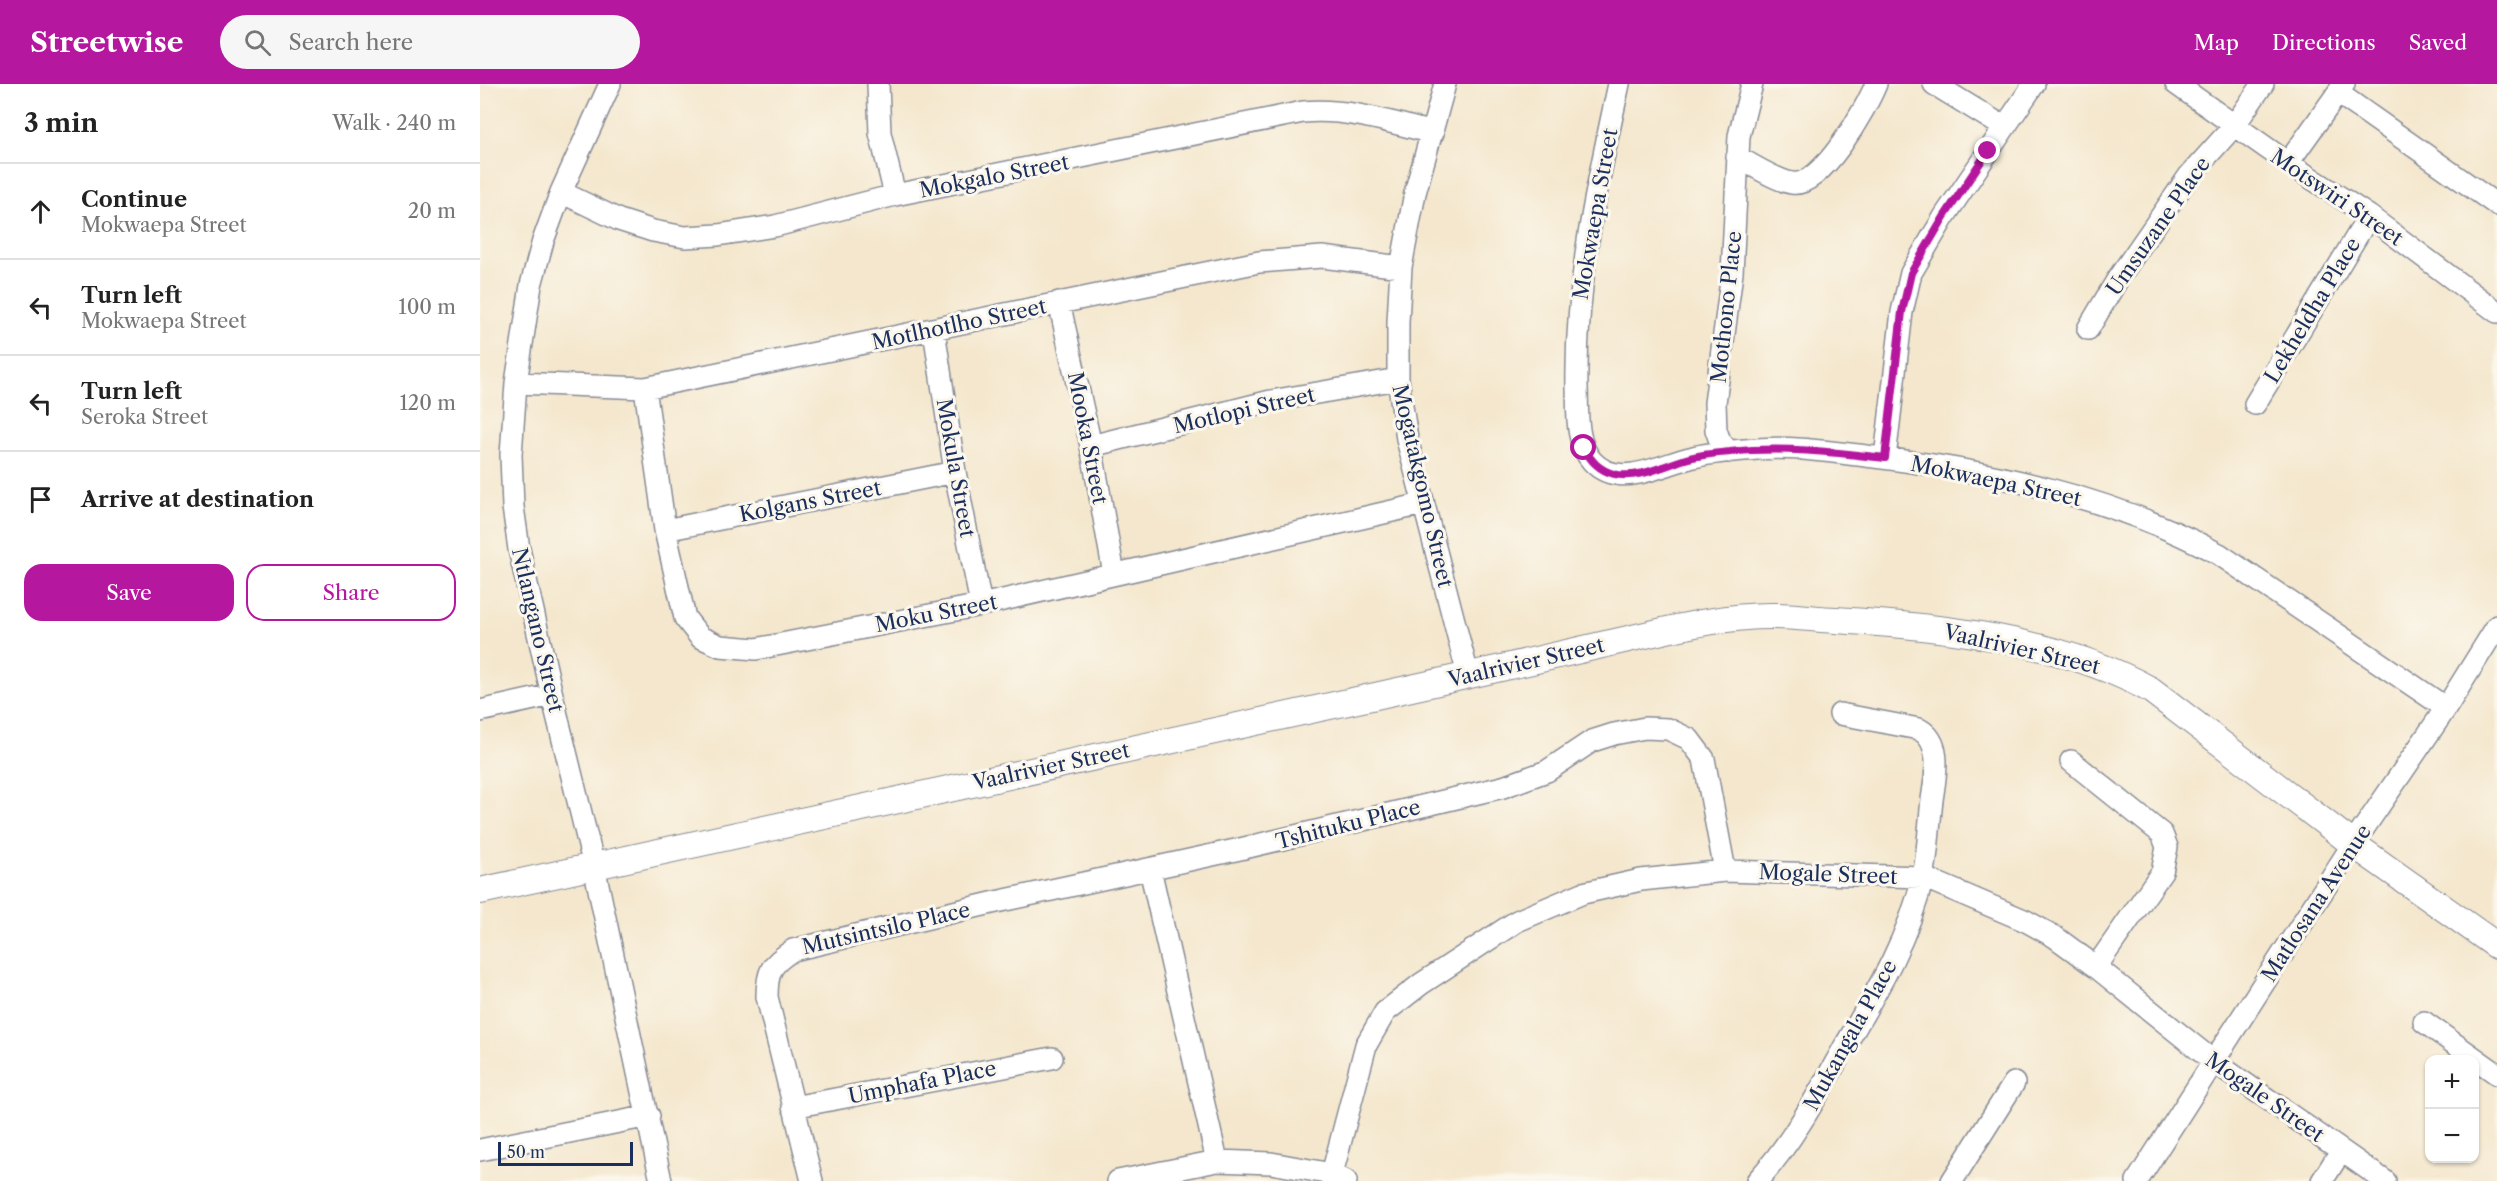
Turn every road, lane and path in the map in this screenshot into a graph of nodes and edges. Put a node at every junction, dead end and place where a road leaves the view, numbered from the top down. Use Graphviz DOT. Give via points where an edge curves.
graph roads {
  1 [pos="610,84"];
  2 [pos="878,84"];
  3 [pos="1445,84"];
  4 [pos="1619,84"];
  5 [pos="1752,84"];
  6 [pos="1876,84"];
  7 [pos="1934,84"];
  8 [pos="2034,84"];
  9 [pos="2176,84"];
  10 [pos="2263,84"];
  11 [pos="2341,89"];
  12 [pos="2234,126"];
  13 [pos="2004,128"];
  14 [pos="1433,133"];
  15 [pos="1737,157"];
  16 [pos="2288,163"];
  17 [pos="561,192"];
  18 [pos="895,195"];
  19 [pos="2497,205"];
  20 [pos="2369,216"];
  21 [pos="1401,267"];
  22 [pos="1059,302"];
  23 [pos="2497,312"];
  24 [pos="2088,329"];
  25 [pos="934,330"];
  26 [pos="1398,379"];
  27 [pos="516,382"];
  28 [pos="645,388"];
  29 [pos="2255,404"];
  30 [pos="1091,447"];
  31 [pos="1729,452"];
  32 [pos="1885,458"];
  33 [pos="955,472"];
  34 [pos="1423,504"];
  35 [pos="664,530"];
  36 [pos="1114,574"];
  37 [pos="981,605"];
  38 [pos="2497,626"];
  39 [pos="1468,675"];
  40 [pos="552,695"];
  41 [pos="2446,708"];
  42 [pos="480,711"];
  43 [pos="1840,714"];
  44 [pos="2072,761"];
  45 [pos="2354,843"];
  46 [pos="594,866"];
  47 [pos="1150,869"];
  48 [pos="1725,871"];
  49 [pos="1923,877"];
  50 [pos="480,891"];
  51 [pos="2497,945"];
  52 [pos="2096,967"];
  53 [pos="2424,1022"];
  54 [pos="1052,1058"];
  55 [pos="2213,1061"];
  56 [pos="2497,1074"];
  57 [pos="2014,1083"];
  58 [pos="793,1107"];
  59 [pos="649,1116"];
  60 [pos="480,1150"];
  61 [pos="2342,1151"];
  62 [pos="1216,1161"];
  63 [pos="1339,1177"];
  64 [pos="662,1181"];
  65 [pos="812,1181"];
  66 [pos="1118,1181"];
  67 [pos="1757,1181"];
  68 [pos="1952,1181"];
  69 [pos="2137,1181"];
  70 [pos="2322,1181"];
  71 [pos="2385,1181"];
  1 -- 17 [label="street, Ntlangano Street"];
  2 -- 18 [label="street" via="880,134"];
  3 -- 14 [label="street, Mogatakgomo Street"];
  4 -- 31 [label="street, Mokwaepa Street" via="1590,222 1579,303 1578,426 1584,448 1600,469 1615,475"];
  5 -- 15 [label="street, Mothono Place"];
  6 -- 15 [label="street" via="1847,135 1811,180 1792,184"];
  7 -- 13 [label="street"];
  8 -- 13 [label="street"];
  9 -- 12 [label="street, Motswiri Street"];
  10 -- 12 [label="street, Umsuzane Place"];
  11 -- 16 [label="street"];
  11 -- 19 [label="street"];
  12 -- 16 [label="street, Motswiri Street"];
  12 -- 24 [label="street, Umsuzane Place" via="2189,176"];
  13 -- 32 [label="street" via="1911,273 1902,312"];
  14 -- 18 [label="street, Mokgalo Street" via="1356,113 1303,112"];
  14 -- 21 [label="street, Mogatakgomo Street" via="1415,193"];
  15 -- 31 [label="street, Mothono Place" via="1732,273 1715,403 1716,430"];
  16 -- 20 [label="street, Motswiri Street"];
  17 -- 18 [label="street, Mokgalo Street" via="619,220 685,237 775,226"];
  17 -- 27 [label="street, Ntlangano Street" via="531,285"];
  20 -- 23 [label="street, Motswiri Street"];
  20 -- 29 [label="street, Lekheldha Place"];
  21 -- 22 [label="street, Motlhotlho Street" via="1322,257 1269,261"];
  21 -- 26 [label="street, Mogatakgomo Street"];
  22 -- 25 [label="street, Motlhotlho Street"];
  22 -- 30 [label="street, Mooka Street"];
  25 -- 28 [label="street, Motlhotlho Street"];
  25 -- 33 [label="street, Mokula Street"];
  26 -- 30 [label="street, Motlopi Street" via="1272,401"];
  26 -- 34 [label="street, Mogatakgomo Street" via="1401,411"];
  27 -- 28 [label="street, Motlhotlho Street"];
  27 -- 40 [label="street, Ntlangano Street" via="511,455 513,507"];
  28 -- 35 [label="street, Moku Street"];
  30 -- 36 [label="street, Mooka Street"];
  31 -- 32 [label="street, Mokwaepa Street" via="1802,449"];
  32 -- 41 [label="street, Mokwaepa Street" via="2028,484 2133,514 2182,534 2219,554"];
  33 -- 35 [label="street, Kolgans Street"];
  33 -- 37 [label="street, Mokula Street"];
  34 -- 36 [label="street, Moku Street"];
  34 -- 39 [label="street, Mogatakgomo Street"];
  35 -- 37 [label="street, Moku Street" via="686,618 700,637 720,646 756,649"];
  36 -- 37 [label="street, Moku Street"];
  38 -- 41 [label="street, Matlosana Avenue"];
  39 -- 45 [label="street, Vaalrivier Street" via="1675,628 1742,618 1884,622 1959,631 2065,655 2125,675 2151,690"];
  39 -- 46 [label="street, Vaalrivier Street"];
  40 -- 42 [label="street"];
  40 -- 46 [label="street, Ntlangano Street"];
  41 -- 45 [label="street, Matlosana Avenue"];
  43 -- 49 [label="street, Mukangala Place" via="1919,729 1932,742 1935,777"];
  44 -- 52 [label="street" via="2162,834 2167,847 2162,872"];
  45 -- 51 [label="street, Vaalrivier Street"];
  45 -- 55 [label="street, Matlosana Avenue"];
  46 -- 50 [label="street, Vaalrivier Street"];
  46 -- 59 [label="street, Ntlangano Street"];
  47 -- 48 [label="street, Tshituku Place" via="1503,787 1547,771 1592,741 1657,727 1689,739 1704,759"];
  47 -- 58 [label="street, Mutsintsilo Place" via="811,945 782,957 772,966 768,977 768,997"];
  47 -- 62 [label="street"];
  48 -- 49 [label="street, Mogale Street"];
  48 -- 63 [label="street, Mogale Street" via="1641,880 1583,892 1516,921 1385,1012 1366,1045"];
  49 -- 52 [label="street, Mogale Street" via="2026,921"];
  49 -- 67 [label="street, Mukangala Place" via="1893,961 1796,1131"];
  52 -- 55 [label="street, Mogale Street"];
  53 -- 56 [label="street"];
  54 -- 58 [label="street, Umphafa Place"];
  55 -- 61 [label="street, Mogale Street"];
  55 -- 69 [label="street, Matlosana Avenue"];
  57 -- 68 [label="street"];
  58 -- 65 [label="street, Mutsintsilo Place"];
  59 -- 60 [label="street"];
  59 -- 64 [label="street, Ntlangano Street"];
  61 -- 70 [label="street"];
  61 -- 71 [label="street, Mogale Street"];
  62 -- 63 [label="street" via="1272,1163"];
  62 -- 66 [label="street"];
}
